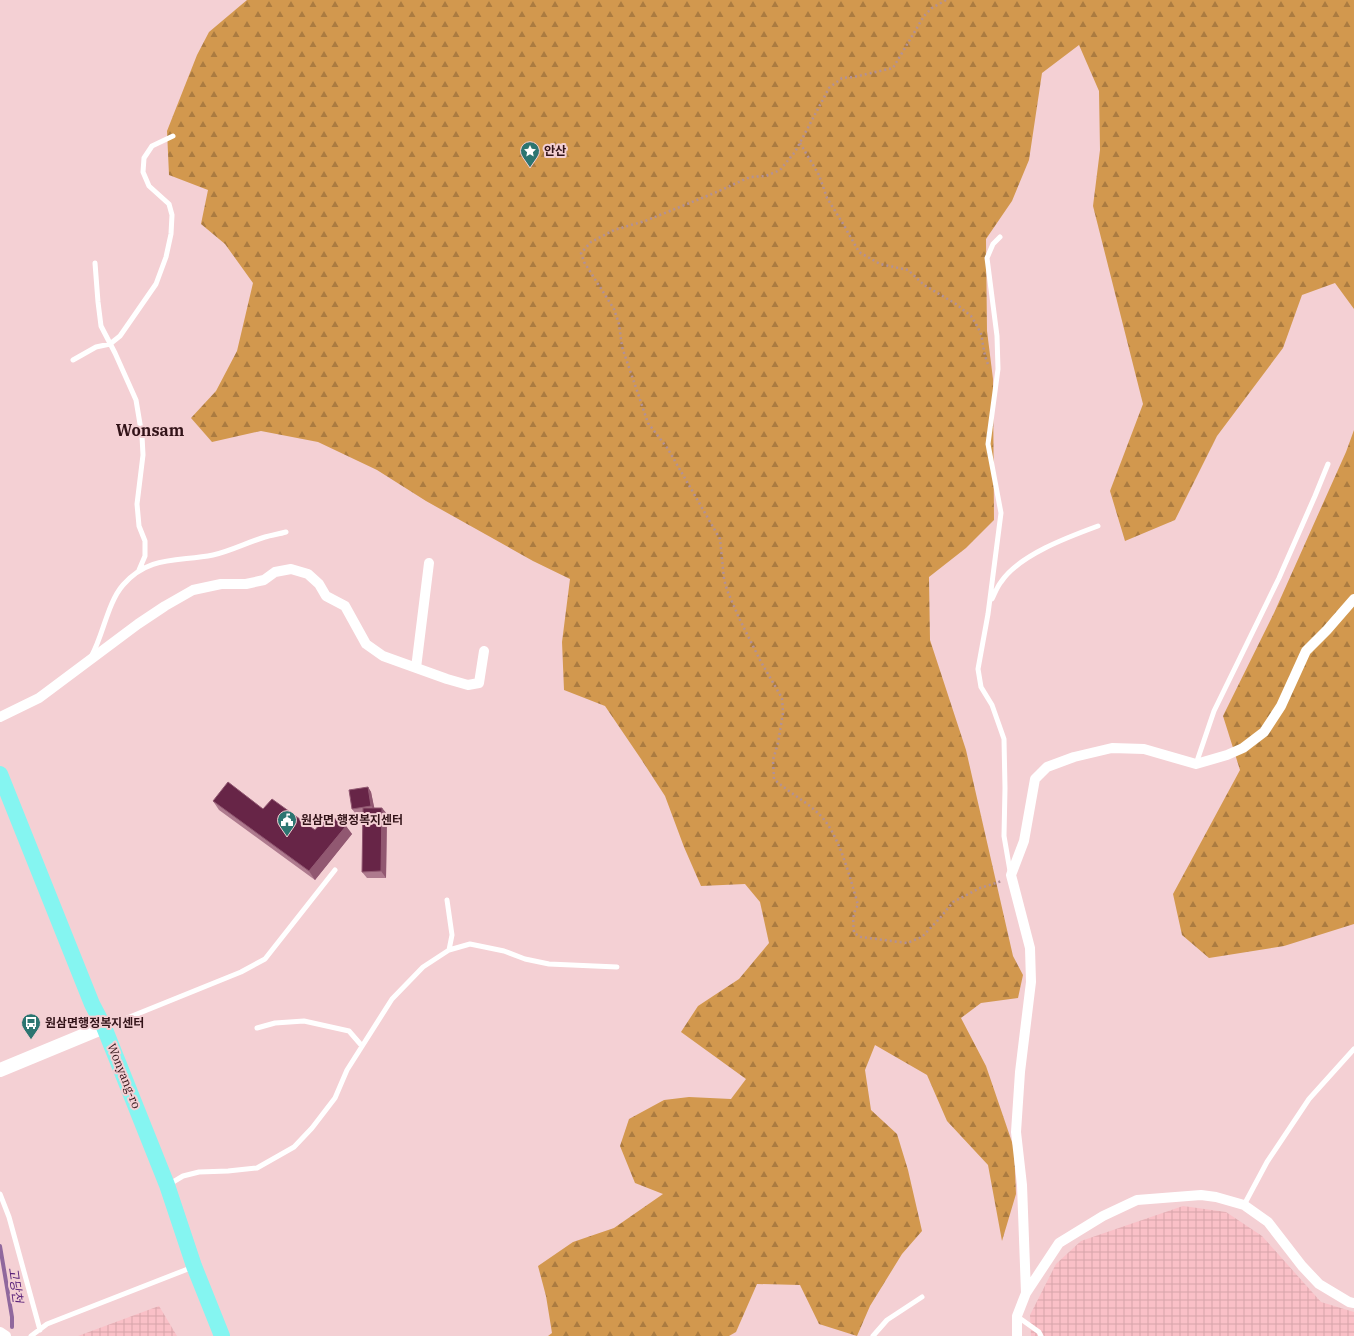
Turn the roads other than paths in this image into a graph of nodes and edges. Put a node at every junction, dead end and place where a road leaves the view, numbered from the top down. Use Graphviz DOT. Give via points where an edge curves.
graph roads {
  1 [pos="173,136"];
  2 [pos="1000,237"];
  3 [pos="96,263"];
  4 [pos="110,344"];
  5 [pos="73,360"];
  6 [pos="1328,464"];
  7 [pos="1098,526"];
  8 [pos="286,532"];
  9 [pos="429,563"];
  10 [pos="139,570"];
  11 [pos="1354,599"];
  12 [pos="990,603"];
  13 [pos="484,651"];
  14 [pos="89,662"];
  15 [pos="416,668"];
  16 [pos="0,717"];
  17 [pos="1196,764"];
  18 [pos="2,785"];
  19 [pos="335,870"];
  20 [pos="1012,877"];
  21 [pos="448,900"];
  22 [pos="449,950"];
  23 [pos="617,967"];
  24 [pos="104,1027"];
  25 [pos="257,1028"];
  26 [pos="362,1046"];
  27 [pos="1354,1049"];
  28 [pos="0,1070"];
  29 [pos="167,1185"];
  30 [pos="0,1194"];
  31 [pos="1244,1205"];
  32 [pos="194,1266"];
  33 [pos="1026,1293"];
  34 [pos="922,1297"];
  35 [pos="1354,1303"];
  36 [pos="1017,1316"];
  37 [pos="40,1330"];
  38 [pos="0,1332"];
  39 [pos="6,1336"];
  40 [pos="31,1336"];
  41 [pos="222,1336"];
  42 [pos="873,1336"];
  43 [pos="1017,1336"];
  44 [pos="1041,1336"];
  1 -- 4 [label="lane" via="152,146 144,158 143,172 149,186 169,204 172,215 166,257 156,284 120,336"];
  2 -- 12 [label="lane" via="993,244 987,258 997,336 997,374 988,444 1001,513"];
  3 -- 4 [label="lane" via="101,326"];
  4 -- 5 [label="lane" via="96,347"];
  4 -- 10 [label="lane" via="136,400 142,436 143,455 137,504 146,556"];
  6 -- 17 [label="lane" via="1279,578 1214,711"];
  7 -- 12 [label="lane" via="1069,536 1022,561 1001,582"];
  8 -- 10 [label="lane" via="213,555 158,562"];
  9 -- 15 [label="street"];
  10 -- 14 [label="lane" via="122,586 114,600"];
  11 -- 17 [label="street" via="1306,651 1281,706 1264,732 1243,748"];
  12 -- 20 [label="lane" via="978,669 981,687 992,705 1004,739 1004,836"];
  13 -- 15 [label="street" via="479,683 468,685"];
  14 -- 15 [label="street" via="138,624 193,590 221,584 258,582 275,572 291,569 308,574 319,584 326,596 345,606 366,644 383,656"];
  14 -- 16 [label="street" via="39,698"];
  17 -- 20 [label="street" via="1144,749 1112,748 1074,757 1047,767 1035,778 1024,841"];
  18 -- 24 [label="main road, Wonyang-ro" via="92,1004"];
  19 -- 24 [label="lane" via="265,959 234,975"];
  20 -- 33 [label="street" via="1030,948 1031,982 1016,1132 1022,1185"];
  21 -- 22 [label="lane" via="452,934"];
  22 -- 23 [label="lane" via="470,944 504,950 525,959 549,964"];
  22 -- 26 [label="lane" via="423,968 392,999"];
  24 -- 28 [label="street"];
  24 -- 29 [label="main road, Wonyang-ro"];
  25 -- 26 [label="lane" via="275,1023 304,1021 349,1031"];
  26 -- 29 [label="lane" via="347,1070 335,1098 294,1148 256,1168 198,1172 183,1176"];
  27 -- 31 [label="lane" via="1309,1099 1267,1162"];
  29 -- 32 [label="main road, Wonyang-ro"];
  30 -- 37 [label="lane" via="9,1217"];
  31 -- 33 [label="street" via="1201,1195 1137,1200 1103,1216 1059,1243"];
  31 -- 35 [label="street" via="1268,1222 1319,1284"];
  32 -- 37 [label="lane" via="47,1324"];
  32 -- 41 [label="main road, Wonyang-ro"];
  33 -- 36 [label="street"];
  34 -- 42 [label="lane" via="887,1320"];
  36 -- 43 [label="street"];
  36 -- 44 [label="lane"];
  37 -- 40 [label="lane"];
  38 -- 39 [label="street"];
}
